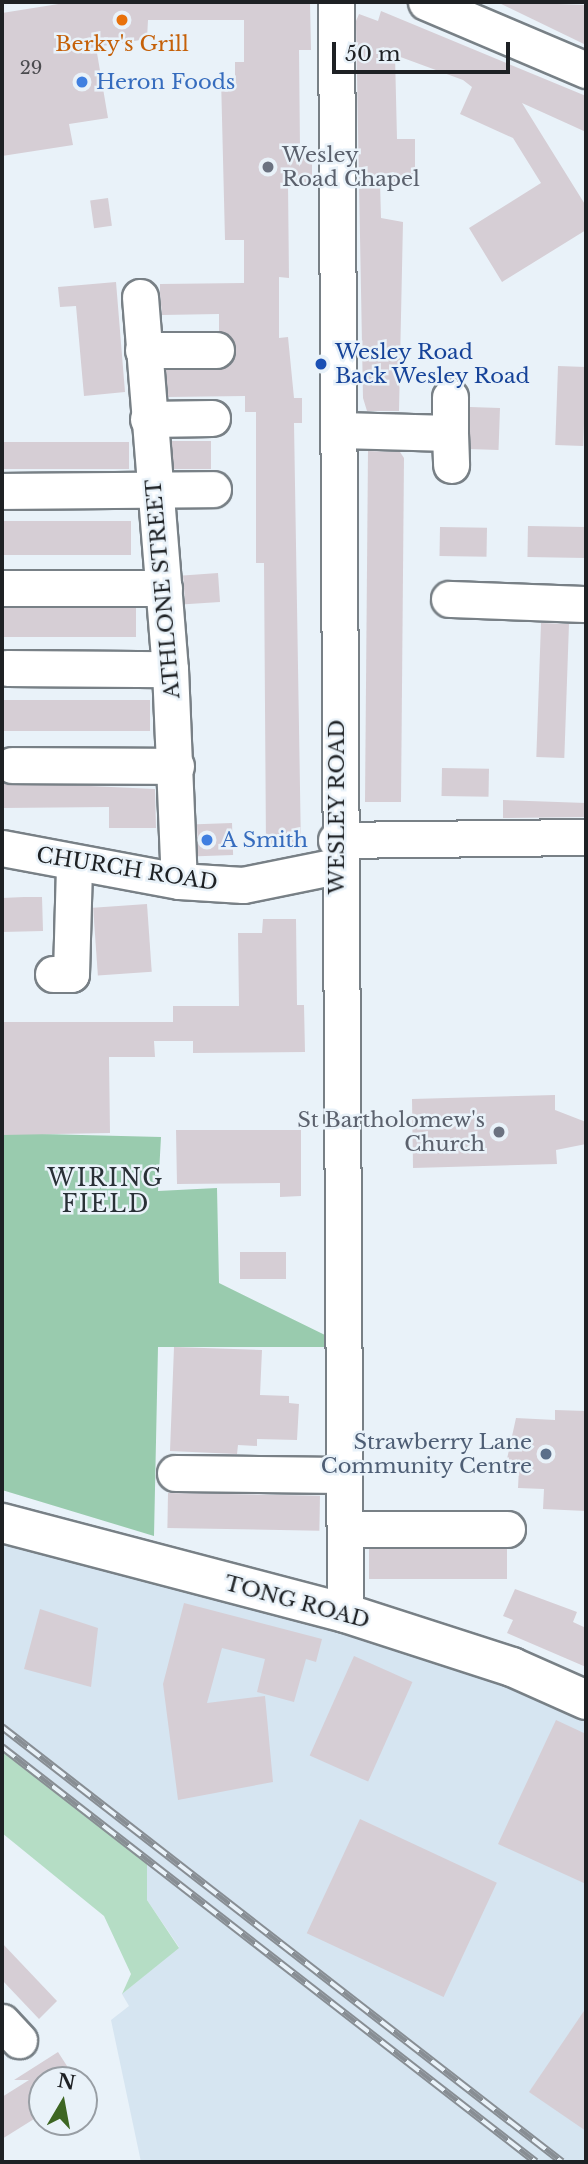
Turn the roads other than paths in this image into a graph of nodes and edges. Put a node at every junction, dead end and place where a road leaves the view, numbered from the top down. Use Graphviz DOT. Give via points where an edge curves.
graph roads {
  1 [pos="336,2"];
  2 [pos="426,2"];
  3 [pos="492,12"];
  4 [pos="586,70"];
  5 [pos="140,297"];
  6 [pos="216,349"];
  7 [pos="143,350"];
  8 [pos="450,397"];
  9 [pos="212,418"];
  10 [pos="148,419"];
  11 [pos="340,430"];
  12 [pos="156,489"];
  13 [pos="213,489"];
  14 [pos="2,491"];
  15 [pos="2,588"];
  16 [pos="164,588"];
  17 [pos="449,599"];
  18 [pos="586,604"];
  19 [pos="7,668"];
  20 [pos="170,669"];
  21 [pos="12,765"];
  22 [pos="176,766"];
  23 [pos="586,837"];
  24 [pos="2,848"];
  25 [pos="336,853"];
  26 [pos="74,864"];
  27 [pos="179,881"];
  28 [pos="53,974"];
  29 [pos="175,1473"];
  30 [pos="343,1475"];
  31 [pos="2,1523"];
  32 [pos="345,1529"];
  33 [pos="507,1529"];
  34 [pos="345,1613"];
  35 [pos="586,1700"];
  1 -- 11 [label="street, WESLEY ROAD"];
  2 -- 3 [label="street"];
  3 -- 4 [label="street"];
  5 -- 7 [label="street, ATHLONE STREET"];
  6 -- 7 [label="street"];
  7 -- 10 [label="street, ATHLONE STREET"];
  8 -- 11 [label="street" via="451,449"];
  9 -- 10 [label="street"];
  10 -- 12 [label="street, ATHLONE STREET"];
  11 -- 25 [label="street, WESLEY ROAD"];
  12 -- 13 [label="street"];
  12 -- 14 [label="street"];
  12 -- 16 [label="street, ATHLONE STREET"];
  15 -- 16 [label="street"];
  16 -- 20 [label="street, ATHLONE STREET"];
  17 -- 18 [label="street"];
  19 -- 20 [label="street"];
  20 -- 22 [label="street, ATHLONE STREET"];
  21 -- 22 [label="street"];
  22 -- 27 [label="street, ATHLONE STREET"];
  23 -- 25 [label="street, CHURCH ROAD"];
  24 -- 26 [label="street, CHURCH ROAD"];
  25 -- 27 [label="street, CHURCH ROAD" via="243,885"];
  25 -- 30 [label="street, WESLEY ROAD"];
  26 -- 27 [label="street, CHURCH ROAD"];
  26 -- 28 [label="street" via="72,974"];
  29 -- 30 [label="street"];
  30 -- 32 [label="street, WESLEY ROAD"];
  31 -- 34 [label="main road, TONG ROAD"];
  32 -- 33 [label="street"];
  32 -- 34 [label="street, WESLEY ROAD"];
  34 -- 35 [label="main road, TONG ROAD" via="512,1667"];
}
